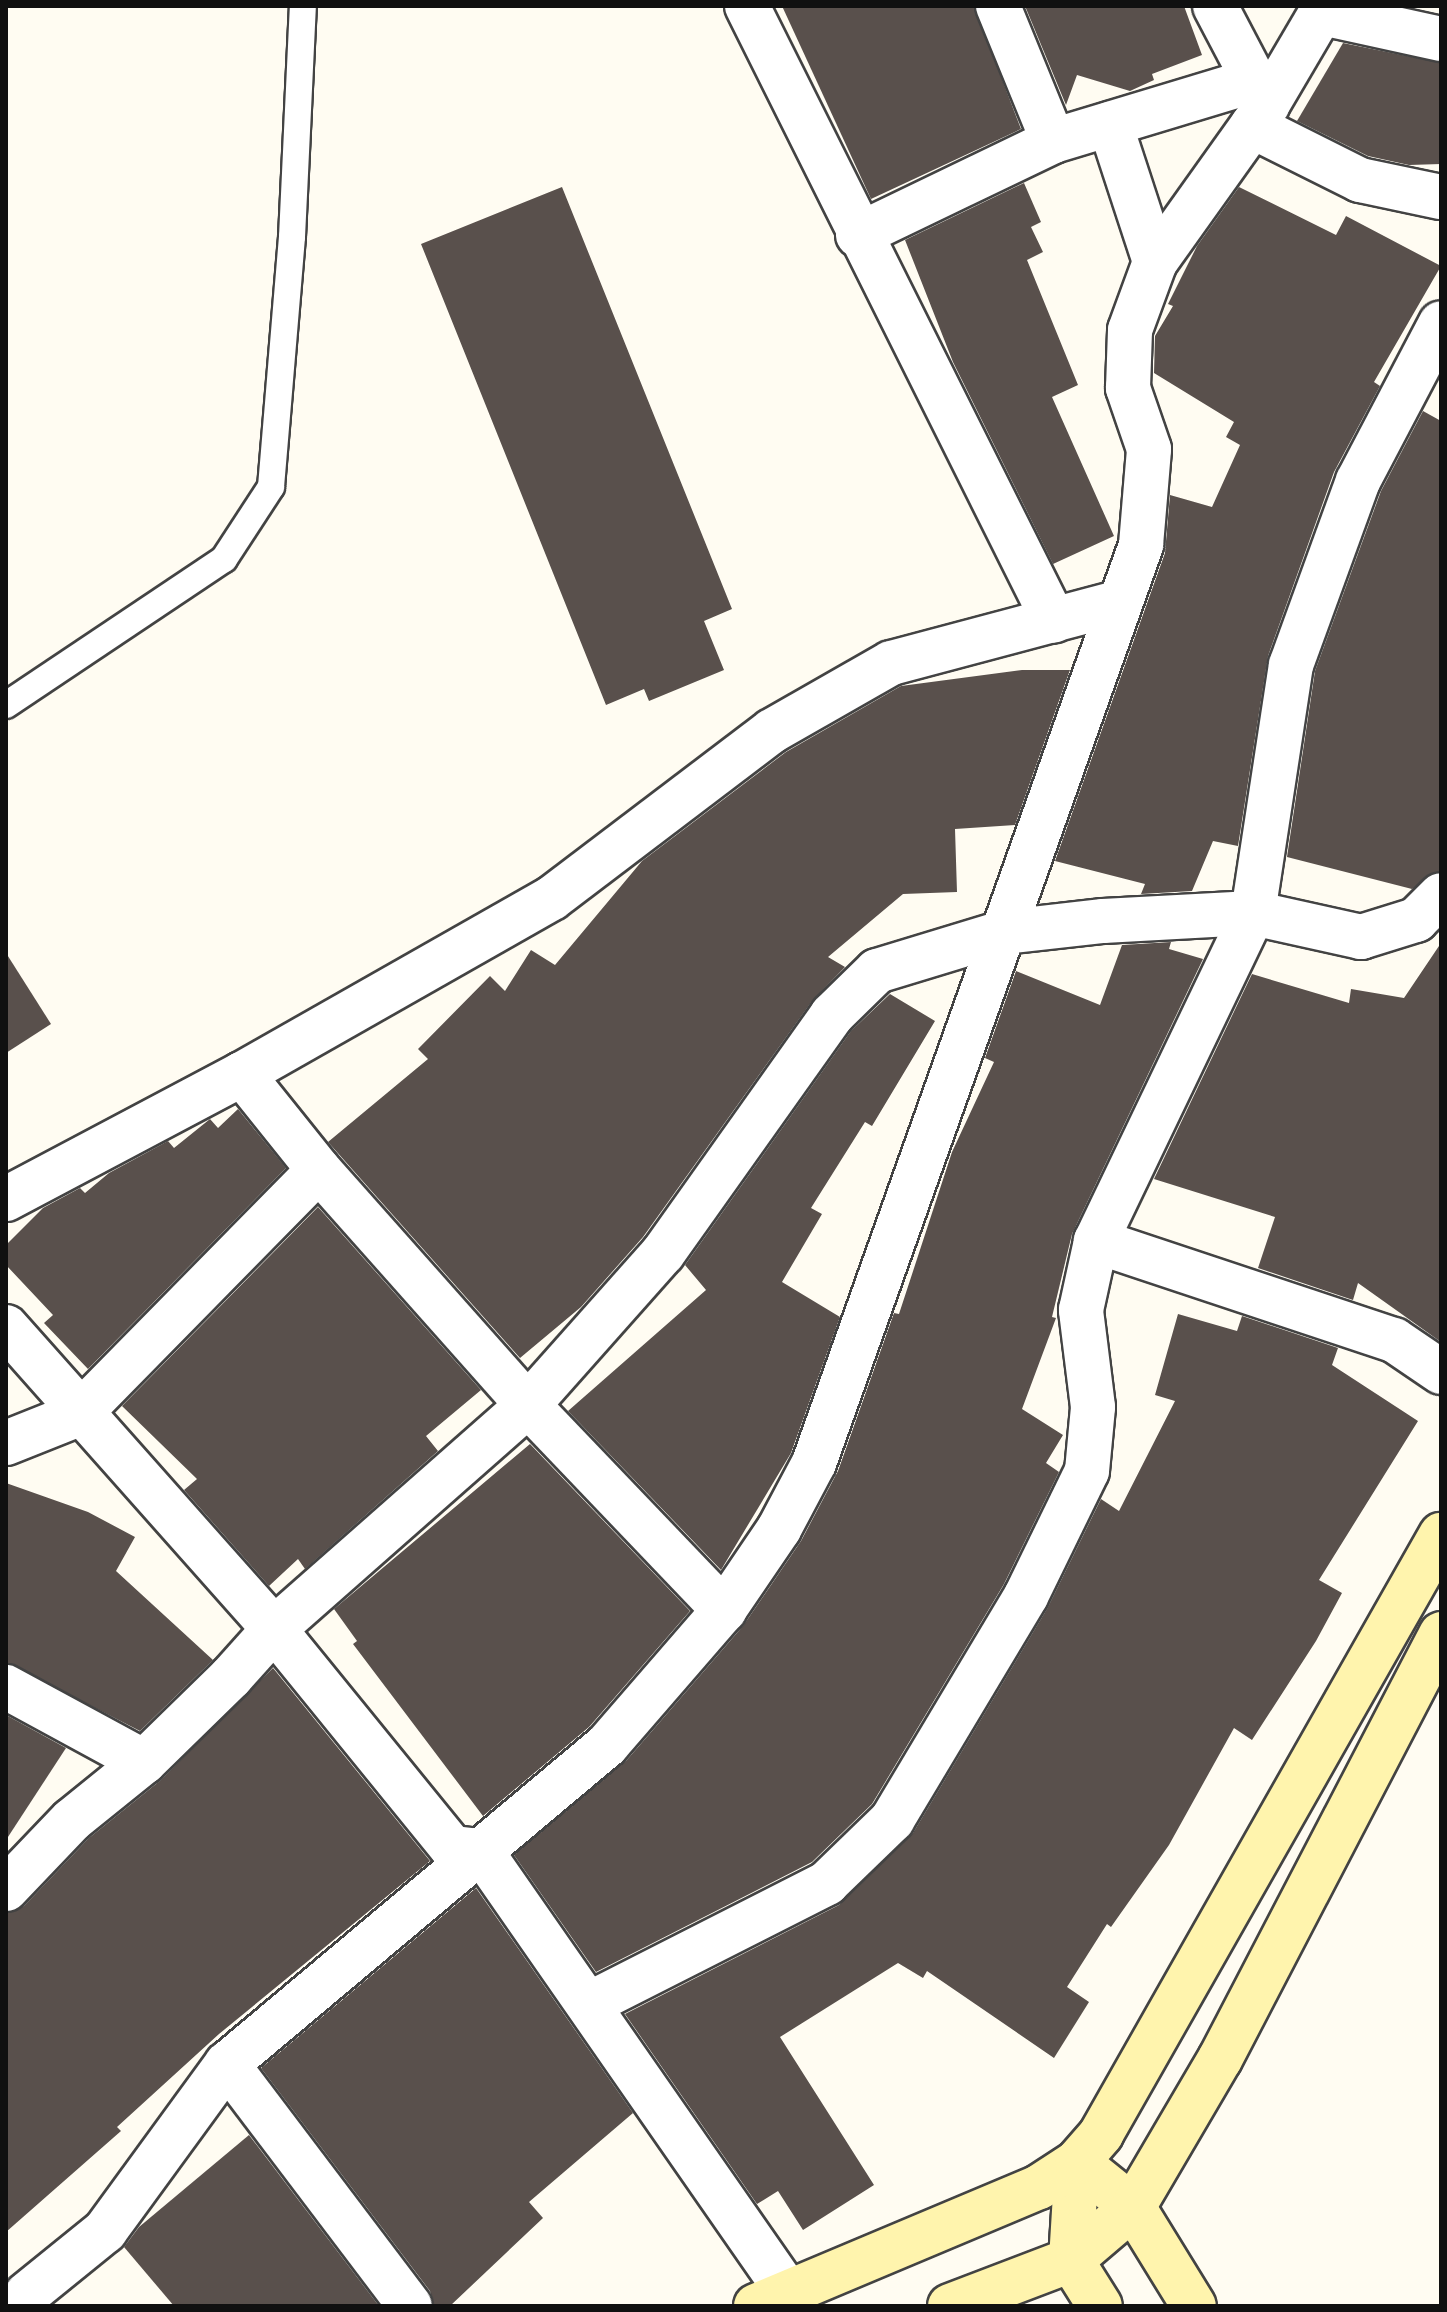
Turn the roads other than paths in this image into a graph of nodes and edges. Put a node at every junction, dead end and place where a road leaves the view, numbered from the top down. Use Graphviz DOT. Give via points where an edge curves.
graph roads {
  1 [pos="303,6"];
  2 [pos="747,6"];
  3 [pos="998,6"];
  4 [pos="1215,6"];
  5 [pos="1323,10"];
  6 [pos="1441,39"];
  7 [pos="1258,104"];
  8 [pos="1110,124"];
  9 [pos="1053,141"];
  10 [pos="1441,197"];
  11 [pos="858,235"];
  12 [pos="1155,262"];
  13 [pos="1441,323"];
  14 [pos="1117,603"];
  15 [pos="1054,621"];
  16 [pos="6,705"];
  17 [pos="1441,895"];
  18 [pos="1253,913"];
  19 [pos="1005,932"];
  20 [pos="242,1074"];
  21 [pos="319,1170"];
  22 [pos="6,1199"];
  23 [pos="1096,1241"];
  24 [pos="6,1327"];
  25 [pos="1441,1372"];
  26 [pos="528,1405"];
  27 [pos="79,1414"];
  28 [pos="6,1443"];
  29 [pos="1441,1535"];
  30 [pos="724,1610"];
  31 [pos="274,1629"];
  32 [pos="1441,1634"];
  33 [pos="6,1687"];
  34 [pos="144,1762"];
  35 [pos="481,1851"];
  36 [pos="6,1889"];
  37 [pos="589,2004"];
  38 [pos="227,2064"];
  39 [pos="1077,2162"];
  40 [pos="1133,2207"];
  41 [pos="1071,2260"];
  42 [pos="22,2292"];
  43 [pos="772,2300"];
  44 [pos="410,2306"];
  45 [pos="950,2306"];
  46 [pos="1100,2306"];
  47 [pos="1194,2306"];
  1 -- 16 [label="lane" via="292,237 271,487 224,559"];
  2 -- 11 [label="street"];
  3 -- 9 [label="street"];
  4 -- 7 [label="street"];
  5 -- 6 [label="street"];
  5 -- 7 [label="street"];
  7 -- 8 [label="street"];
  7 -- 10 [label="street" via="1360,180"];
  7 -- 12 [label="street"];
  8 -- 9 [label="street"];
  8 -- 12 [label="street"];
  9 -- 11 [label="street"];
  11 -- 15 [label="street"];
  12 -- 14 [label="street" via="1130,330 1128,388 1149,449 1141,545"];
  13 -- 18 [label="street" via="1358,481 1291,665"];
  14 -- 15 [label="street"];
  14 -- 19 [label="street"];
  15 -- 20 [label="street" via="891,663 772,731 552,898"];
  17 -- 18 [label="street" via="1416,920 1361,937"];
  18 -- 19 [label="street"];
  18 -- 23 [label="street"];
  19 -- 26 [label="street" via="877,971 832,1015 663,1253"];
  19 -- 30 [label="street" via="814,1463 779,1529"];
  20 -- 21 [label="street"];
  20 -- 22 [label="street"];
  21 -- 26 [label="street"];
  21 -- 27 [label="street"];
  23 -- 25 [label="street" via="1394,1340"];
  23 -- 37 [label="street" via="1081,1310 1093,1407 1087,1471 1026,1596 892,1820 827,1883"];
  24 -- 27 [label="street"];
  26 -- 30 [label="street"];
  26 -- 31 [label="street"];
  27 -- 28 [label="street"];
  27 -- 31 [label="street"];
  29 -- 39 [label="street" via="1101,2134"];
  30 -- 35 [label="street" via="607,1745"];
  31 -- 34 [label="street"];
  31 -- 35 [label="street" via="452,1848"];
  32 -- 40 [label="street" via="1220,2059"];
  33 -- 34 [label="street"];
  34 -- 36 [label="street" via="72,1820"];
  35 -- 37 [label="street"];
  35 -- 38 [label="street"];
  37 -- 43 [label="street"];
  38 -- 42 [label="street" via="105,2231"];
  38 -- 44 [label="street"];
  39 -- 40 [label="street"];
  39 -- 41 [label="street"];
  39 -- 43 [label="street" via="1039,2187"];
  40 -- 41 [label="street"];
  40 -- 47 [label="street"];
  41 -- 45 [label="street"];
  41 -- 46 [label="street"];
}
